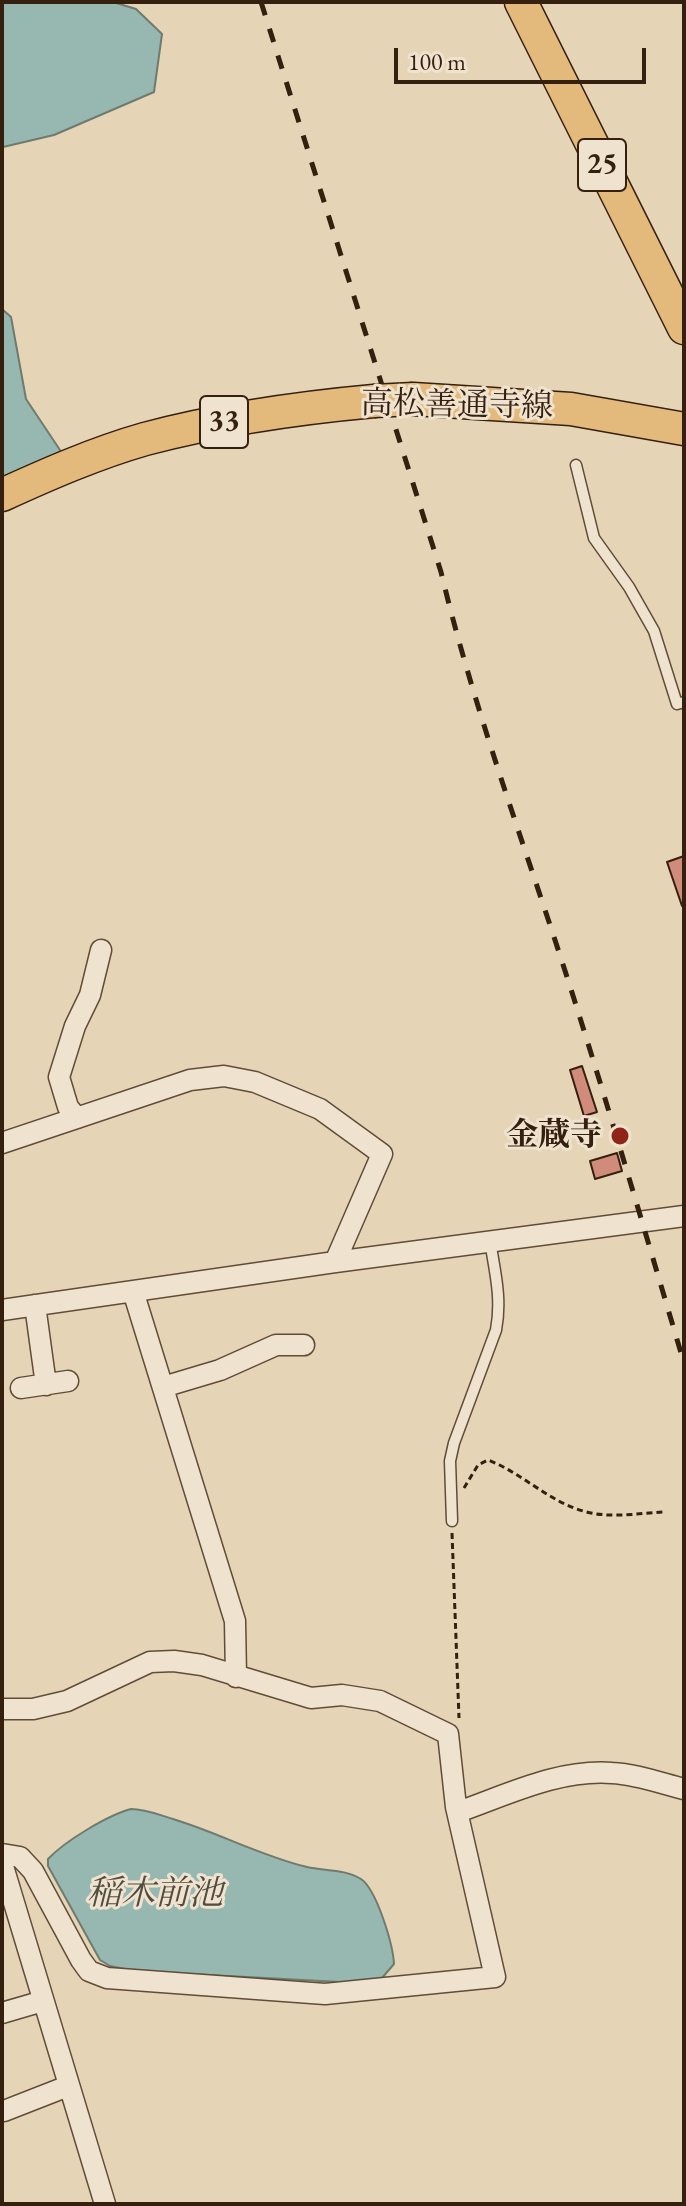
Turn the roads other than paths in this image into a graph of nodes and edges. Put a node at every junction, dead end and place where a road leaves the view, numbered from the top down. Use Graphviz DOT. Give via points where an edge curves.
graph roads {
  1 [pos="521,2"];
  2 [pos="680,310"];
  3 [pos="571,409"];
  4 [pos="684,419"];
  5 [pos="684,429"];
  6 [pos="576,465"];
  7 [pos="4,494"];
  8 [pos="684,702"];
  9 [pos="101,950"];
  10 [pos="77,1118"];
  11 [pos="2,1143"];
  12 [pos="684,1216"];
  13 [pos="490,1241"];
  14 [pos="335,1262"];
  15 [pos="133,1291"];
  16 [pos="35,1305"];
  17 [pos="2,1310"];
  18 [pos="304,1345"];
  19 [pos="68,1381"];
  20 [pos="46,1385"];
  21 [pos="163,1387"];
  22 [pos="21,1388"];
  23 [pos="452,1521"];
  24 [pos="236,1677"];
  25 [pos="2,1709"];
  26 [pos="684,1789"];
  27 [pos="458,1812"];
  28 [pos="2,1854"];
  29 [pos="2,1863"];
  30 [pos="43,2001"];
  31 [pos="2,2013"];
  32 [pos="68,2086"];
  33 [pos="4,2111"];
  34 [pos="105,2204"];
  1 -- 2 [label="main road, 25"];
  3 -- 4 [label="main road" via="602,406"];
  3 -- 5 [label="main road, 高松善通寺線 / 33"];
  3 -- 7 [label="main road, 高松善通寺線 / 33, bridge" via="413,399 307,407 144,440"];
  6 -- 8 [label="lane" via="594,538 654,631 677,704"];
  9 -- 10 [label="street" via="59,1077"];
  10 -- 11 [label="street"];
  10 -- 14 [label="street" via="209,1076 255,1082 320,1109 382,1154"];
  12 -- 13 [label="street"];
  13 -- 14 [label="street"];
  13 -- 23 [label="lane" via="500,1311 454,1443"];
  14 -- 15 [label="street"];
  15 -- 16 [label="street"];
  15 -- 21 [label="street"];
  16 -- 17 [label="street"];
  16 -- 20 [label="street"];
  18 -- 21 [label="street" via="276,1345"];
  19 -- 20 [label="street"];
  20 -- 22 [label="street"];
  21 -- 24 [label="street" via="235,1621"];
  24 -- 25 [label="street" via="202,1665 150,1662 67,1701"];
  24 -- 27 [label="street" via="311,1698 342,1695 380,1701 448,1734"];
  26 -- 27 [label="street" via="631,1775 568,1775"];
  27 -- 28 [label="street" via="495,1977 325,1994 107,1978 89,1971 81,1960 33,1871 20,1857"];
  29 -- 30 [label="street"];
  30 -- 31 [label="street"];
  30 -- 32 [label="street"];
  32 -- 33 [label="street"];
  32 -- 34 [label="street"];
}
